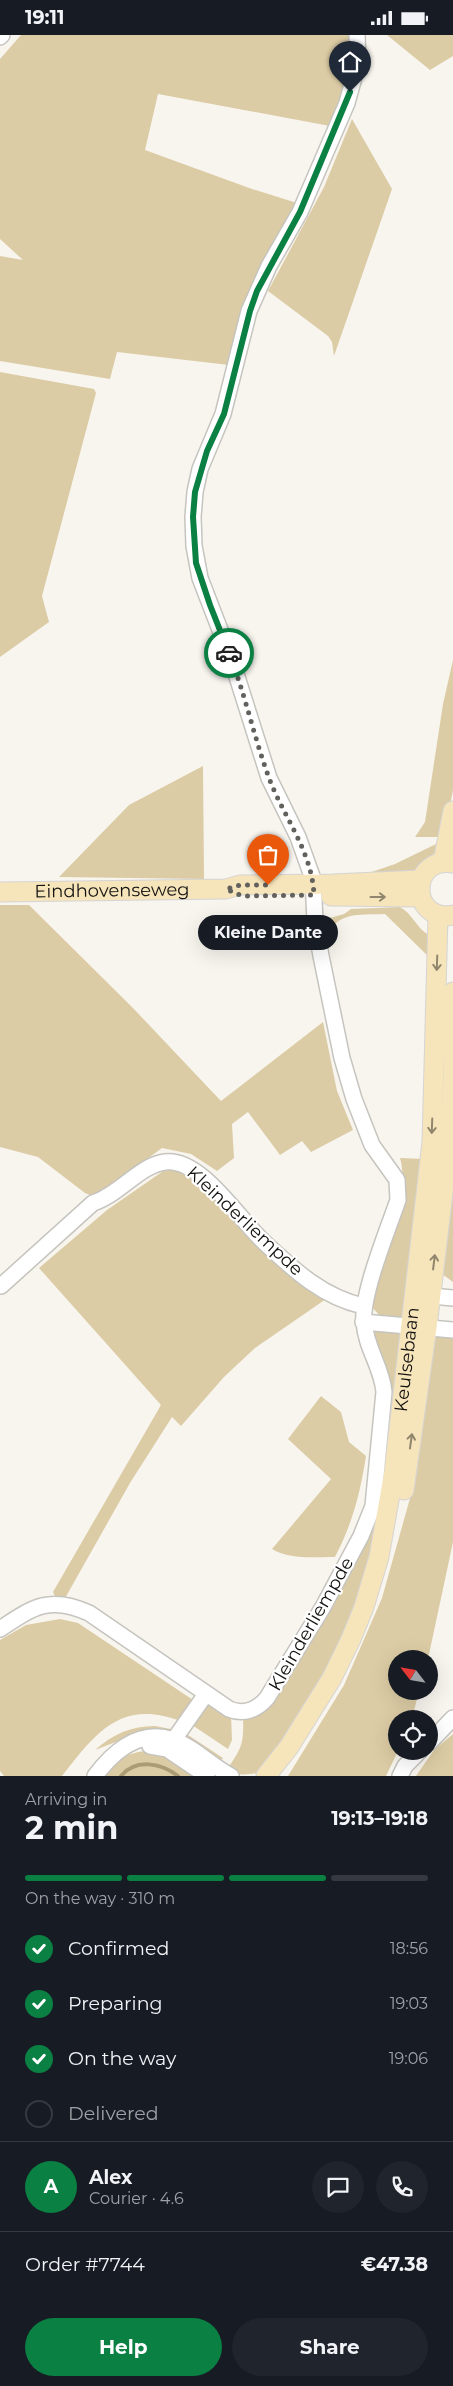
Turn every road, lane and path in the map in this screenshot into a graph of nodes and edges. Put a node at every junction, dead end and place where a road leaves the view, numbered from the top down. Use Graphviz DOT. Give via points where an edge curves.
graph roads {
  1 [pos="357,35"];
  2 [pos="453,811"];
  3 [pos="448,862"];
  4 [pos="420,888"];
  5 [pos="313,890"];
  6 [pos="0,893"];
  7 [pos="445,915"];
  8 [pos="453,992"];
  9 [pos="1,1286"];
  10 [pos="423,1295"];
  11 [pos="453,1298"];
  12 [pos="363,1306"];
  13 [pos="364,1322"];
  14 [pos="419,1326"];
  15 [pos="453,1330"];
  16 [pos="0,1629"];
  17 [pos="206,1694"];
  18 [pos="453,1718"];
  19 [pos="438,1734"];
  20 [pos="170,1745"];
  21 [pos="411,1760"];
  22 [pos="95,1776"];
  23 [pos="207,1776"];
  24 [pos="231,1776"];
  25 [pos="266,1776"];
  26 [pos="282,1776"];
  27 [pos="400,1776"];
  1 -- 5 [label="street" via="358,63 347,103 300,212 265,275 250,311 224,414 200,469 193,517 200,578 232,661 269,778 307,857"];
  2 -- 3 [label="main road"];
  3 -- 4 [label="main road" via="429,868"];
  4 -- 5 [label="main road, Eindhovenseweg"];
  4 -- 7 [label="main road" via="430,910"];
  5 -- 6 [label="main road, Eindhovenseweg" via="248,896 226,889"];
  5 -- 12 [label="street" via="324,974 351,1091 372,1145 399,1187 398,1199"];
  7 -- 10 [label="main road, Keulsebaan, one-way"];
  10 -- 8 [label="main road, Keulsebaan, one-way" via="450,1135"];
  9 -- 12 [label="street, Kleinderliempde" via="93,1203 153,1165 172,1161 182,1162 199,1173 259,1238 320,1289 343,1302"];
  10 -- 11 [label="street"];
  10 -- 14 [label="main road, Keulsebaan"];
  12 -- 13 [label="street"];
  13 -- 14 [label="street"];
  13 -- 17 [label="street, Kleinderliempde" via="367,1345 383,1377 384,1393 373,1505 361,1536 303,1642 260,1705 238,1713"];
  14 -- 15 [label="street"];
  14 -- 25 [label="main road, Keulsebaan" via="388,1513 364,1607 315,1707"];
  26 -- 14 [label="main road, Keulsebaan, one-way" via="350,1667 383,1584 400,1515"];
  16 -- 17 [label="street, Kleinderliempde" via="38,1606 70,1604 89,1613"];
  17 -- 20 [label="street"];
  18 -- 19 [label="street"];
  20 -- 22 [label="street" via="119,1749"];
  20 -- 23 [label="street"];
  20 -- 24 [label="street" via="188,1747"];
  21 -- 27 [label="street"];
}
